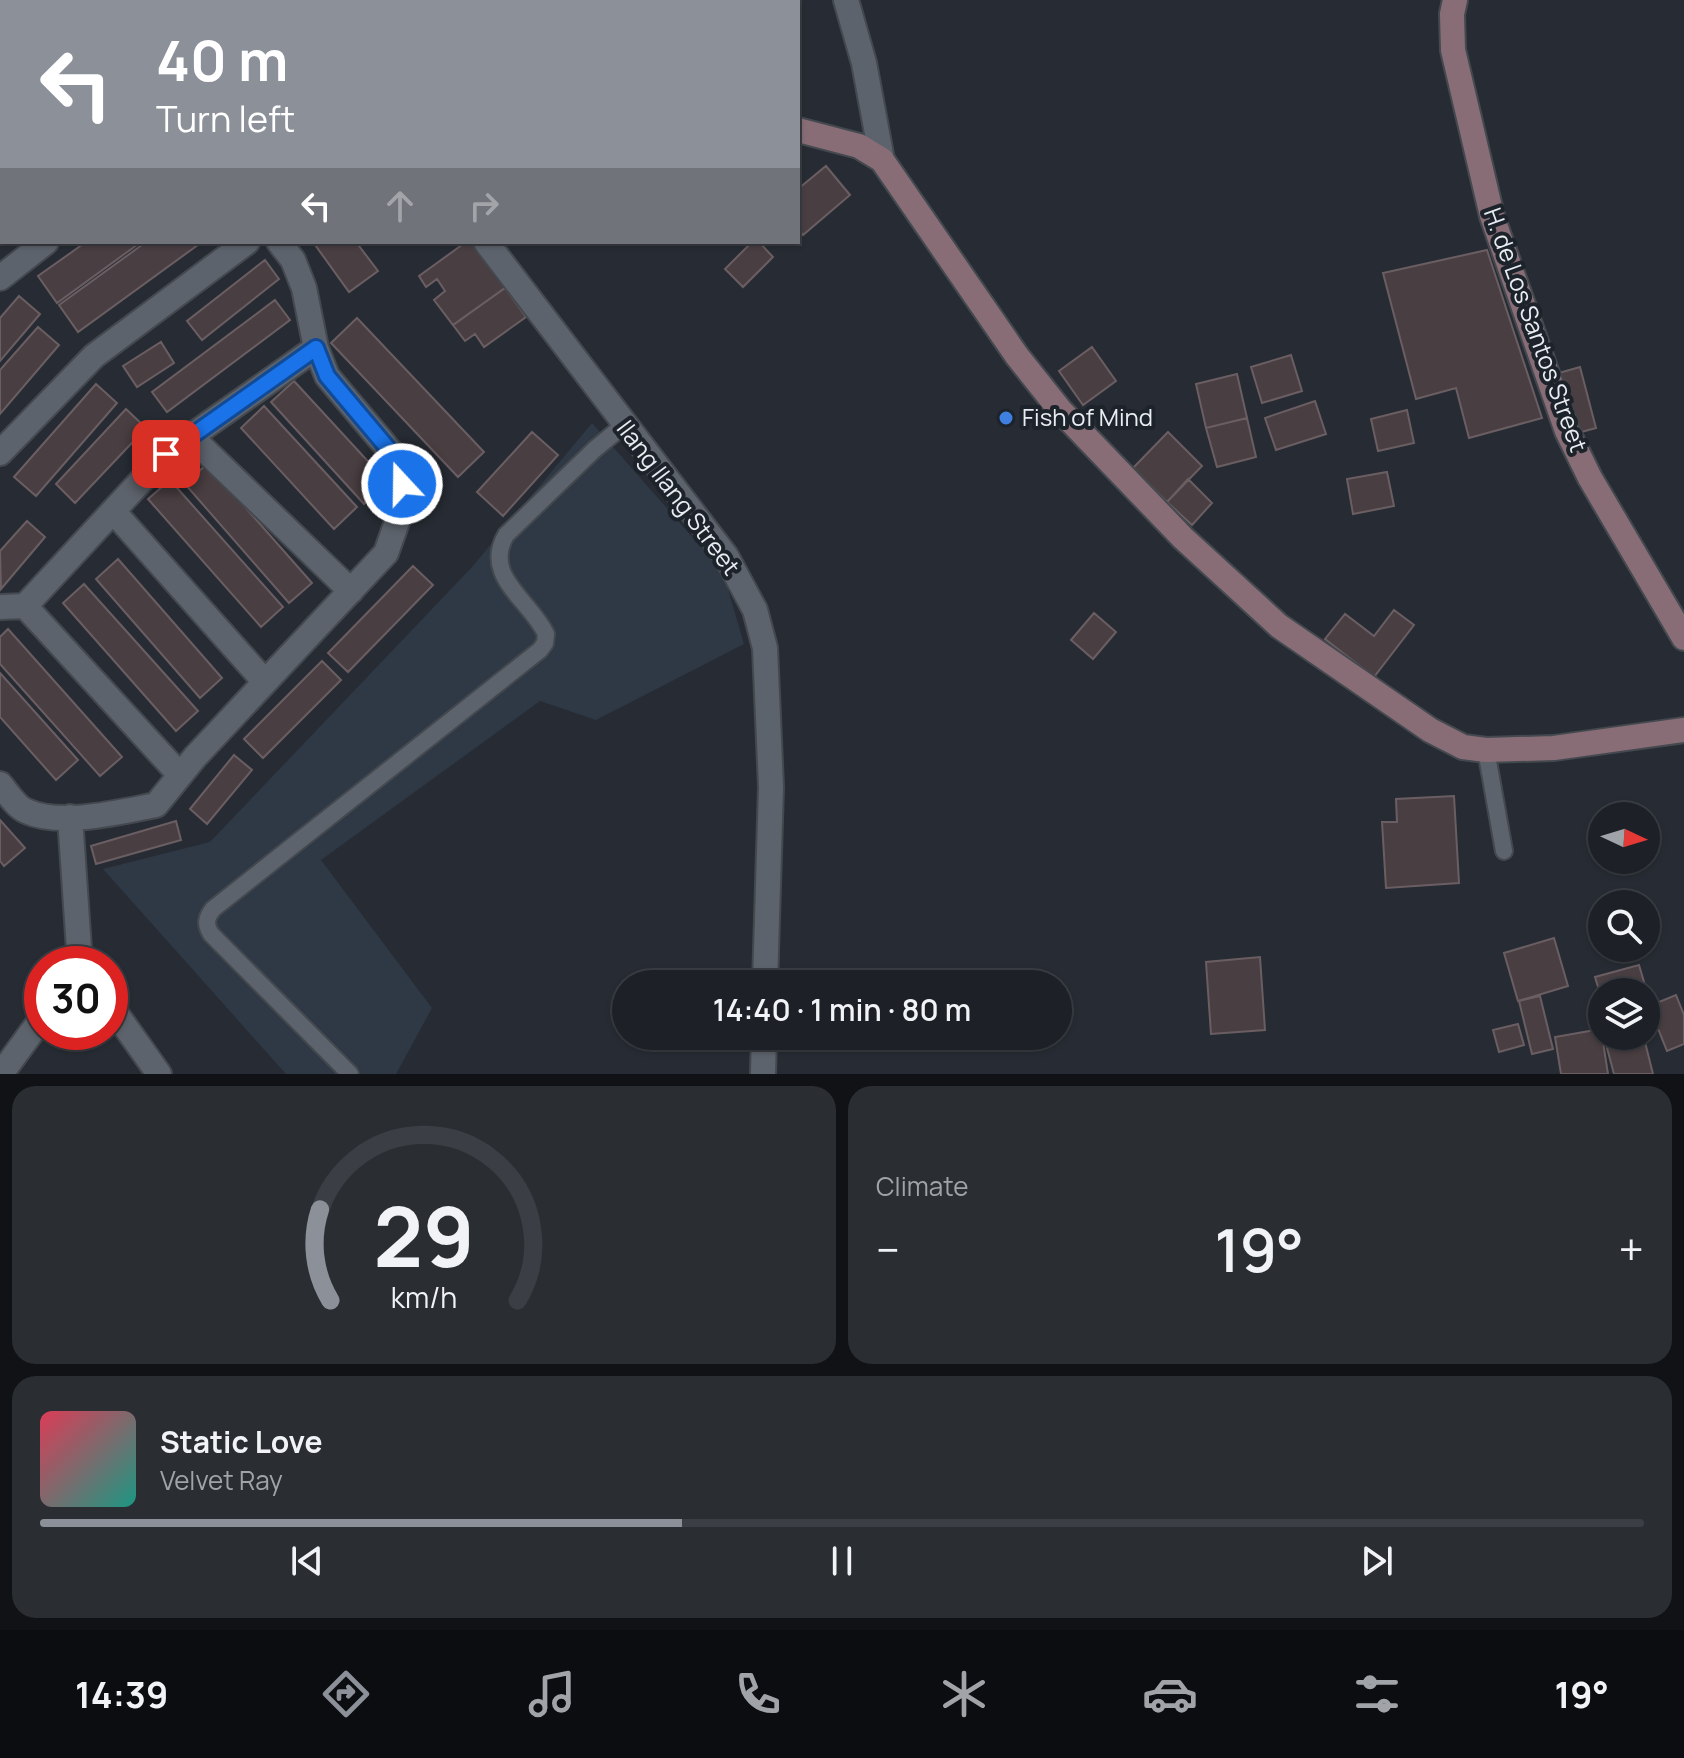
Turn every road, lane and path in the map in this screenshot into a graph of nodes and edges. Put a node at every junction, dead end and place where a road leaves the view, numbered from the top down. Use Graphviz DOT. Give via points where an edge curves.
graph roads {
  1 [pos="846,0"];
  2 [pos="1455,0"];
  3 [pos="800,131"];
  4 [pos="882,160"];
  5 [pos="43,244"];
  6 [pos="244,244"];
  7 [pos="281,244"];
  8 [pos="488,244"];
  9 [pos="0,278"];
  10 [pos="316,348"];
  11 [pos="624,425"];
  12 [pos="190,436"];
  13 [pos="0,453"];
  14 [pos="113,511"];
  15 [pos="351,591"];
  16 [pos="25,606"];
  17 [pos="0,607"];
  18 [pos="1684,638"];
  19 [pos="265,682"];
  20 [pos="1684,730"];
  21 [pos="1486,750"];
  22 [pos="180,775"];
  23 [pos="0,784"];
  24 [pos="70,817"];
  25 [pos="1504,851"];
  26 [pos="80,946"];
  27 [pos="765,970"];
  28 [pos="128,1030"];
  29 [pos="24,1043"];
  30 [pos="764,1050"];
  31 [pos="1,1074"];
  32 [pos="159,1074"];
  33 [pos="350,1074"];
  34 [pos="763,1074"];
  1 -- 4 [label="street"];
  2 -- 18 [label="main road, H. de Los Santos Street" via="1453,50 1492,216 1567,431"];
  3 -- 4 [label="main road" via="859,146"];
  4 -- 21 [label="main road" via="1025,367 1183,538 1279,626 1362,685 1430,730 1463,747"];
  5 -- 9 [label="street"];
  6 -- 13 [label="street" via="94,356"];
  7 -- 10 [label="street" via="304,288"];
  8 -- 11 [label="street, Ilang Ilang Street"];
  10 -- 12 [label="street"];
  10 -- 15 [label="street" via="327,376 401,464 403,505 386,553"];
  11 -- 27 [label="street, Ilang Ilang Street" via="726,556 755,610 765,648 771,787"];
  11 -- 33 [label="lane" via="499,547 499,569 546,634 540,650 207,916 211,934"];
  12 -- 14 [label="street"];
  12 -- 15 [label="street"];
  14 -- 16 [label="street"];
  14 -- 19 [label="street"];
  15 -- 19 [label="street"];
  16 -- 17 [label="street"];
  16 -- 22 [label="street"];
  19 -- 22 [label="street"];
  20 -- 21 [label="main road" via="1554,748"];
  21 -- 25 [label="lane"];
  22 -- 24 [label="street" via="156,805"];
  23 -- 24 [label="street" via="23,810"];
  24 -- 26 [label="street"];
  28 -- 32 [label="street"];
  29 -- 31 [label="street"];
  30 -- 34 [label="street"];
}
